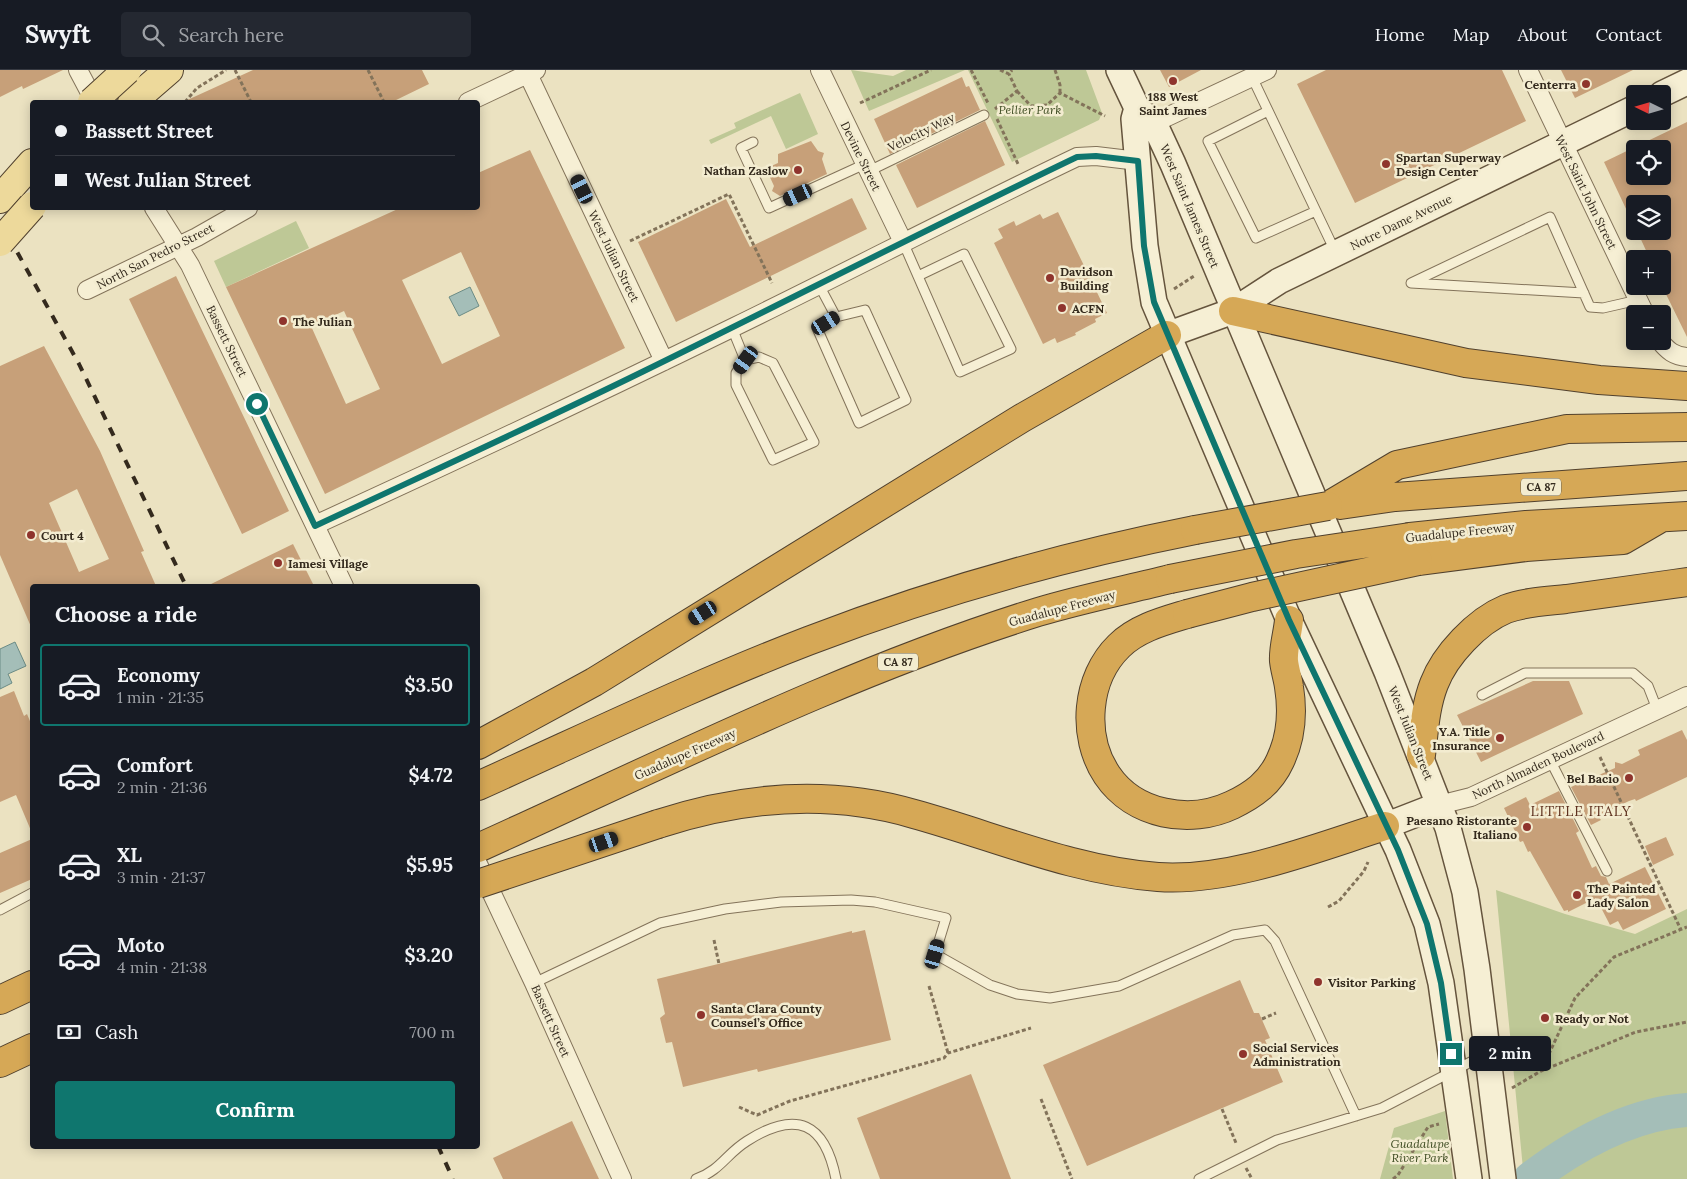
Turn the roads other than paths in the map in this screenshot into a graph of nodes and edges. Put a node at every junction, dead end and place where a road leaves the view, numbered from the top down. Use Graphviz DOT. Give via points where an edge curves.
graph roads {
  1 [pos="78,70"];
  2 [pos="127,70"];
  3 [pos="169,70"];
  4 [pos="820,70"];
  5 [pos="1120,70"];
  6 [pos="1528,70"];
  7 [pos="530,71"];
  8 [pos="1259,74"];
  9 [pos="1687,82"];
  10 [pos="1671,90"];
  11 [pos="93,100"];
  12 [pos="96,100"];
  13 [pos="134,100"];
  14 [pos="472,100"];
  15 [pos="1268,111"];
  16 [pos="1626,112"];
  17 [pos="988,113"];
  18 [pos="1146,115"];
  19 [pos="753,142"];
  20 [pos="1562,144"];
  21 [pos="1138,161"];
  22 [pos="1173,164"];
  23 [pos="30,165"];
  24 [pos="867,168"];
  25 [pos="0,198"];
  26 [pos="30,208"];
  27 [pos="155,210"];
  28 [pos="244,210"];
  29 [pos="1316,211"];
  30 [pos="0,242"];
  31 [pos="903,242"];
  32 [pos="178,246"];
  33 [pos="1336,254"];
  34 [pos="918,276"];
  35 [pos="819,285"];
  36 [pos="87,290"];
  37 [pos="1584,293"];
  38 [pos="1641,305"];
  39 [pos="1626,307"];
  40 [pos="1233,311"];
  41 [pos="836,317"];
  42 [pos="732,328"];
  43 [pos="1167,335"];
  44 [pos="1670,350"];
  45 [pos="1687,357"];
  46 [pos="746,360"];
  47 [pos="664,361"];
  48 [pos="1687,386"];
  49 [pos="1687,427"];
  50 [pos="1687,476"];
  51 [pos="1328,506"];
  52 [pos="1675,517"];
  53 [pos="315,526"];
  54 [pos="1414,549"];
  55 [pos="1687,582"];
  56 [pos="343,584"];
  57 [pos="1289,620"];
  58 [pos="1482,695"];
  59 [pos="1687,696"];
  60 [pos="1657,710"];
  61 [pos="480,744"];
  62 [pos="1421,755"];
  63 [pos="1550,760"];
  64 [pos="480,785"];
  65 [pos="1439,806"];
  66 [pos="1385,826"];
  67 [pos="480,847"];
  68 [pos="480,868"];
  69 [pos="1607,871"];
  70 [pos="480,883"];
  71 [pos="30,894"];
  72 [pos="0,910"];
  73 [pos="534,983"];
  74 [pos="30,986"];
  75 [pos="0,1000"];
  76 [pos="30,1049"];
  77 [pos="1488,1052"];
  78 [pos="30,1060"];
  79 [pos="2,1062"];
  80 [pos="1454,1072"];
  81 [pos="1356,1116"];
  82 [pos="622,1179"];
  83 [pos="696,1179"];
  84 [pos="836,1179"];
  85 [pos="1199,1179"];
  86 [pos="1469,1179"];
  87 [pos="1503,1179"];
  1 -- 11 [label="street"];
  2 -- 12 [label="main road, bridge"];
  3 -- 13 [label="main road"];
  4 -- 24 [label="street, Devine Street"];
  5 -- 18 [label="main road, West Saint James Street"];
  6 -- 20 [label="street, West Saint John Street"];
  7 -- 14 [label="street"];
  7 -- 47 [label="street, West Julian Street"];
  8 -- 15 [label="lane"];
  8 -- 18 [label="street"];
  9 -- 10 [label="main road"];
  15 -- 29 [label="lane"];
  15 -- 29 [label="lane" via="1208,141 1256,238"];
  16 -- 20 [label="main road, Notre Dame Avenue"];
  17 -- 24 [label="lane, Velocity Way"];
  18 -- 21 [label="main road, West Saint James Street" via="1134,119"];
  18 -- 22 [label="main road, West Saint James Street"];
  19 -- 24 [label="lane, Velocity Way" via="742,148 769,208"];
  20 -- 33 [label="main road, Notre Dame Avenue"];
  20 -- 38 [label="street, West Saint John Street"];
  21 -- 22 [label="main road"];
  21 -- 31 [label="street" via="1077,157"];
  21 -- 43 [label="main road, West Saint James Street" via="1144,246 1152,294"];
  22 -- 40 [label="main road, West Saint James Street"];
  23 -- 25 [label="main road"];
  24 -- 31 [label="street, Devine Street"];
  26 -- 30 [label="main road, bridge"];
  27 -- 32 [label="street, Bassett Street"];
  28 -- 32 [label="street, North San Pedro Street"];
  29 -- 33 [label="lane"];
  31 -- 34 [label="lane"];
  31 -- 35 [label="street"];
  32 -- 36 [label="street, North San Pedro Street"];
  32 -- 53 [label="street, Bassett Street"];
  33 -- 40 [label="main road, Notre Dame Avenue" via="1279,281"];
  34 -- 34 [label="lane" via="964,254 1011,349 960,372"];
  35 -- 41 [label="lane"];
  35 -- 42 [label="street"];
  37 -- 37 [label="lane" via="1550,217 1411,283 1526,289"];
  37 -- 39 [label="lane" via="1590,307"];
  40 -- 43 [label="main road, Notre Dame Avenue"];
  40 -- 48 [label="highway" via="1466,363 1599,380"];
  40 -- 62 [label="main road, West Julian Street"];
  41 -- 41 [label="lane" via="817,328 859,423 906,400 865,310"];
  42 -- 46 [label="lane"];
  42 -- 47 [label="street"];
  43 -- 57 [label="main road"];
  43 -- 61 [label="highway" via="1005,428 594,682"];
  44 -- 45 [label="street"];
  46 -- 46 [label="lane" via="736,373 736,385 773,460 814,442 773,363 759,357"];
  47 -- 53 [label="street"];
  49 -- 51 [label="highway" via="1567,429 1397,465"];
  50 -- 51 [label="highway, CA 87" via="1395,497"];
  51 -- 64 [label="highway, CA 87, bridge" via="1150,539 996,578 883,614 808,640"];
  52 -- 54 [label="highway" via="1623,540 1497,550"];
  53 -- 56 [label="street, Bassett Street"];
  54 -- 57 [label="highway, bridge" via="1187,614 1151,626 1120,644 1106,659 1097,678 1090,725 1107,774 1123,792 1144,806 1172,815 1203,814 1254,795 1280,762 1290,730 1292,710 1284,660"];
  54 -- 67 [label="highway, Guadalupe Freeway / CA 87, bridge" via="1296,554 1039,612 918,654 828,691"];
  55 -- 62 [label="highway" via="1506,609 1474,630 1442,667 1429,698"];
  57 -- 66 [label="main road"];
  58 -- 60 [label="lane" via="1525,674 1633,673 1648,686"];
  59 -- 60 [label="street, North Almaden Boulevard"];
  60 -- 63 [label="street, North Almaden Boulevard"];
  62 -- 65 [label="main road, West Julian Street"];
  63 -- 65 [label="street, North Almaden Boulevard" via="1471,797"];
  63 -- 69 [label="lane"];
  65 -- 66 [label="main road, North Almaden Boulevard"];
  65 -- 77 [label="main road, West Julian Street" via="1448,828 1464,892"];
  66 -- 70 [label="highway, bridge" via="1252,866 1210,874 1160,877 1085,864 994,840 913,813 861,802 796,798 745,802 699,811"];
  66 -- 80 [label="main road" via="1427,924 1441,983"];
  68 -- 73 [label="street, Bassett Street"];
  71 -- 72 [label="lane"];
  73 -- 81 [label="lane" via="660,923 724,909 781,902 875,902 946,918 935,954 990,985 1017,994 1050,998 1119,986 1233,935 1265,930 1275,940"];
  73 -- 82 [label="street, Bassett Street"];
  74 -- 75 [label="highway"];
  76 -- 79 [label="highway"];
  77 -- 80 [label="lane"];
  77 -- 87 [label="main road, West Julian Street"];
  78 -- 79 [label="highway"];
  80 -- 81 [label="lane" via="1382,1108"];
  80 -- 86 [label="main road"];
  81 -- 85 [label="lane" via="1277,1140"];
  83 -- 84 [label="lane" via="711,1174 747,1141 775,1127 790,1125 806,1126 817,1132 824,1142"];
}
